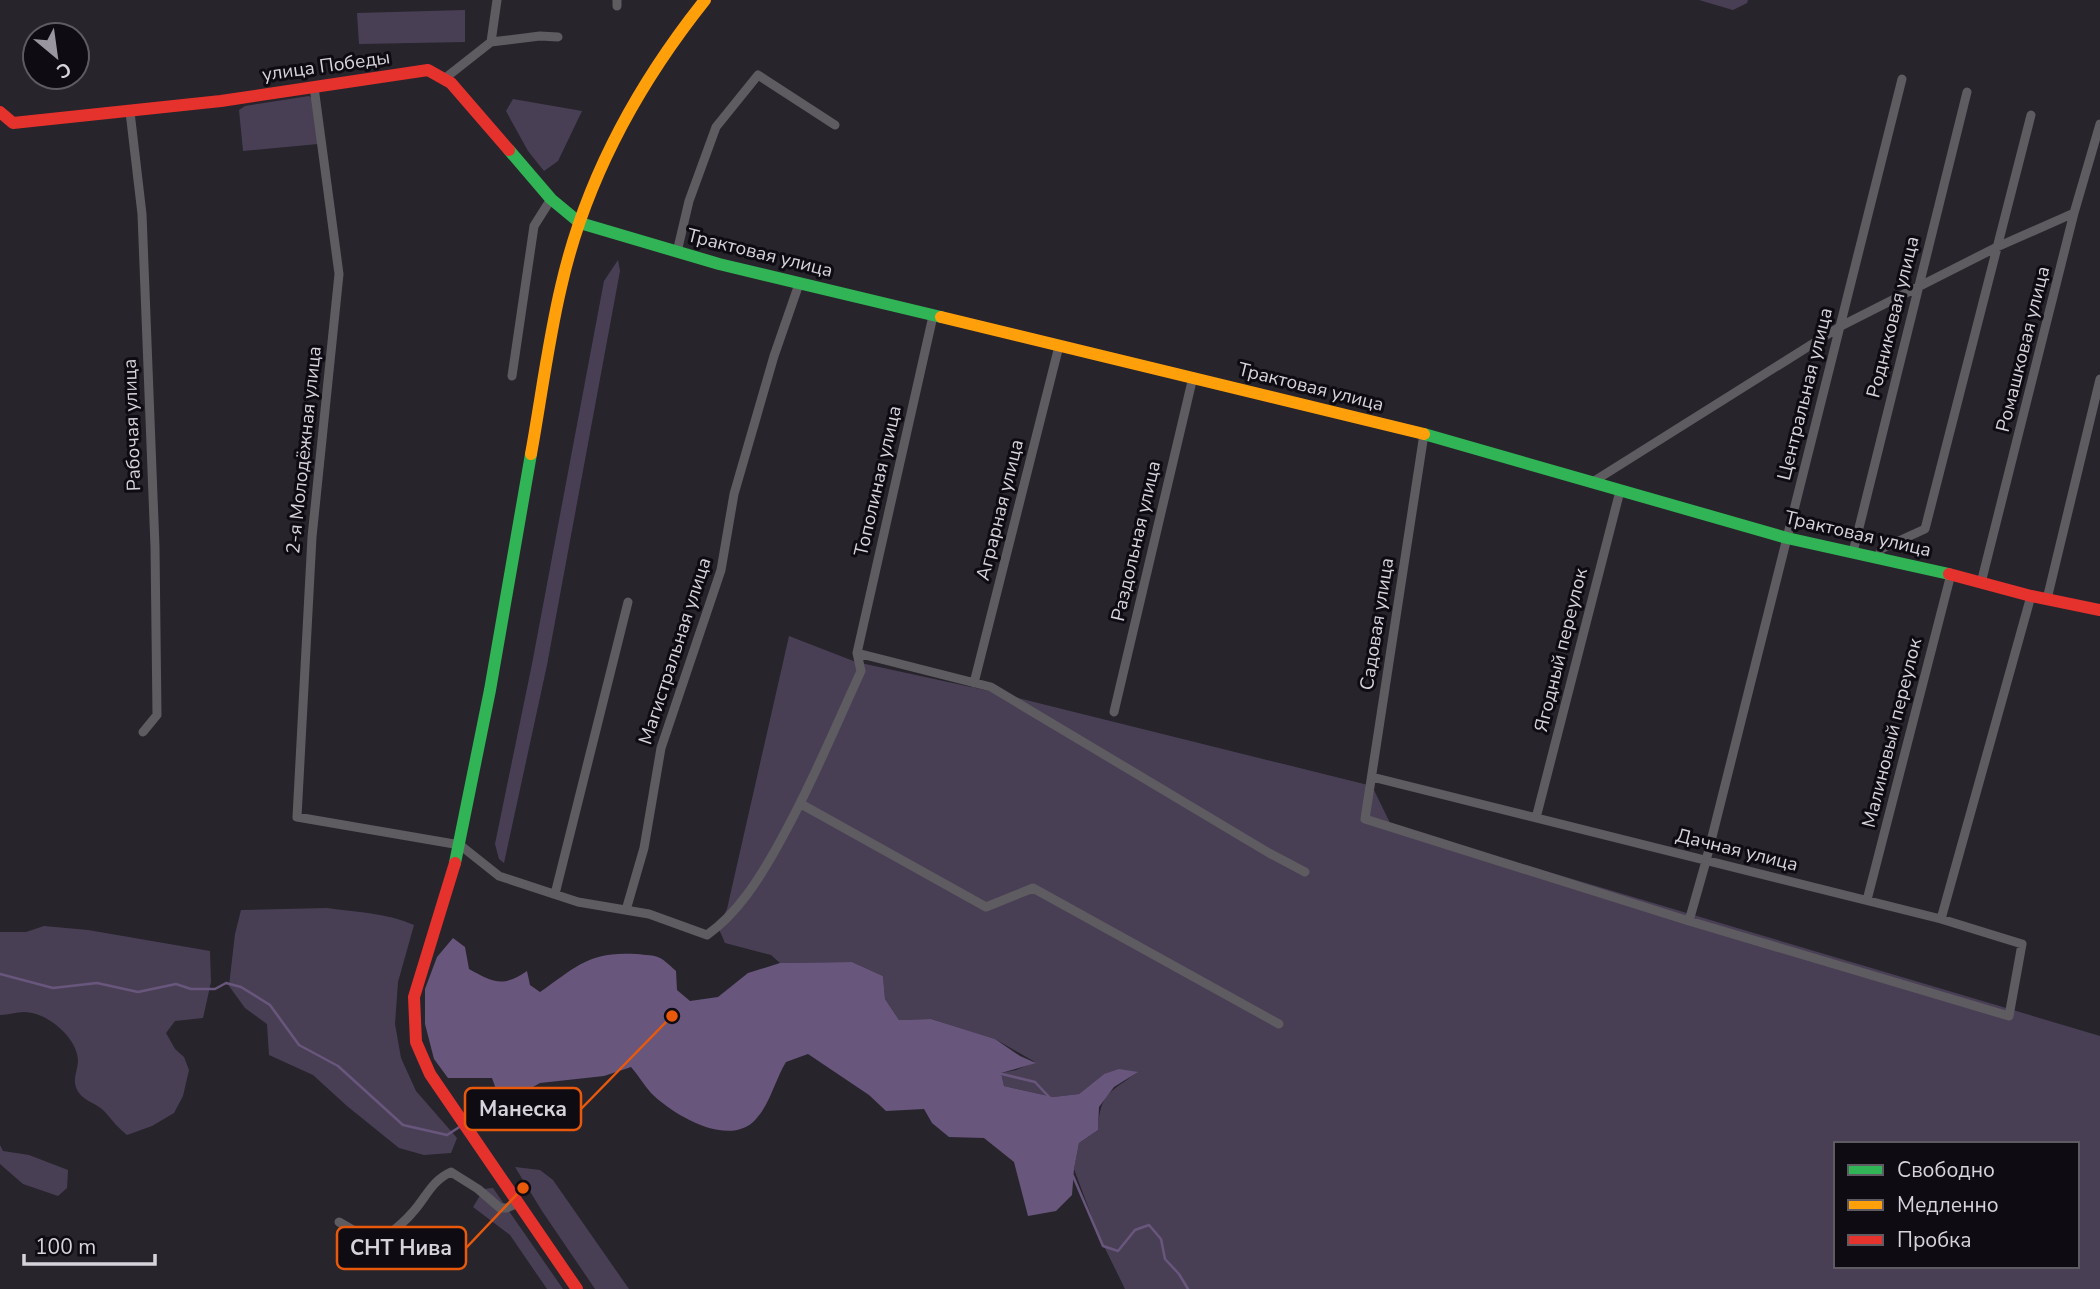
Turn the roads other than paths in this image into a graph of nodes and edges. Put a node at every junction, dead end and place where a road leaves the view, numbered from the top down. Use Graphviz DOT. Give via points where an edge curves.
graph roads {
  1 [pos="497,0"];
  2 [pos="705,0"];
  3 [pos="558,37"];
  4 [pos="491,42"];
  5 [pos="444,79"];
  6 [pos="1902,79"];
  7 [pos="314,87"];
  8 [pos="1967,92"];
  9 [pos="130,112"];
  10 [pos="0,113"];
  11 [pos="2031,115"];
  12 [pos="2100,124"];
  13 [pos="835,125"];
  14 [pos="551,199"];
  15 [pos="2074,213"];
  16 [pos="580,223"];
  17 [pos="1997,247"];
  18 [pos="677,252"];
  19 [pos="799,284"];
  20 [pos="1919,288"];
  21 [pos="933,316"];
  22 [pos="1841,326"];
  23 [pos="1059,346"];
  24 [pos="512,376"];
  25 [pos="1193,377"];
  26 [pos="2100,379"];
  27 [pos="1424,434"];
  28 [pos="1590,483"];
  29 [pos="1620,491"];
  30 [pos="1787,538"];
  31 [pos="1853,552"];
  32 [pos="1879,559"];
  33 [pos="1951,574"];
  34 [pos="1981,583"];
  35 [pos="2031,596"];
  36 [pos="2047,599"];
  37 [pos="628,602"];
  38 [pos="2100,610"];
  39 [pos="857,653"];
  40 [pos="974,683"];
  41 [pos="1114,712"];
  42 [pos="143,732"];
  43 [pos="1372,777"];
  44 [pos="801,804"];
  45 [pos="1536,818"];
  46 [pos="460,845"];
  47 [pos="1706,861"];
  48 [pos="1305,872"];
  49 [pos="555,894"];
  50 [pos="1867,900"];
  51 [pos="626,910"];
  52 [pos="1941,919"];
  53 [pos="1689,921"];
  54 [pos="1279,1024"];
  55 [pos="518,1203"];
  56 [pos="339,1222"];
  57 [pos="577,1289"];
  1 -- 4 [label="street"];
  2 -- 16 [label="street" via="676,35 619,129"];
  3 -- 4 [label="street"];
  4 -- 5 [label="street"];
  5 -- 7 [label="street, улица Победы" via="428,69"];
  5 -- 14 [label="street"];
  6 -- 22 [label="street, Центральная улица"];
  7 -- 9 [label="street, улица Победы"];
  7 -- 46 [label="street, 2-я Молодёжная улица" via="339,274 312,537 297,817"];
  8 -- 20 [label="street, Родниковая улица"];
  9 -- 10 [label="street, улица Победы" via="13,123"];
  9 -- 42 [label="street, Рабочая улица" via="142,214 155,547 157,715"];
  11 -- 17 [label="street"];
  12 -- 15 [label="street, Ромашковая улица"];
  13 -- 18 [label="street" via="758,75 716,127 689,201"];
  14 -- 16 [label="street"];
  14 -- 24 [label="street" via="534,226"];
  15 -- 17 [label="street"];
  15 -- 34 [label="street, Ромашковая улица"];
  16 -- 18 [label="street, Трактовая улица"];
  16 -- 46 [label="street" via="561,286"];
  17 -- 20 [label="street"];
  17 -- 32 [label="street" via="1925,529 1881,549"];
  18 -- 19 [label="street, Трактовая улица"];
  19 -- 21 [label="street, Трактовая улица"];
  19 -- 51 [label="street, Магистральная улица" via="734,494 721,570 661,748 644,848"];
  20 -- 22 [label="street"];
  20 -- 31 [label="street, Родниковая улица"];
  21 -- 23 [label="street, Трактовая улица"];
  21 -- 39 [label="street, Тополиная улица"];
  22 -- 28 [label="street"];
  22 -- 30 [label="street, Центральная улица"];
  23 -- 25 [label="street, Трактовая улица"];
  23 -- 40 [label="street, Аграрная улица"];
  25 -- 27 [label="street, Трактовая улица"];
  25 -- 41 [label="street, Раздольная улица"];
  26 -- 36 [label="street"];
  27 -- 28 [label="street, Трактовая улица"];
  27 -- 43 [label="street, Садовая улица"];
  28 -- 29 [label="street, Трактовая улица"];
  29 -- 30 [label="street, Трактовая улица"];
  29 -- 45 [label="street, Ягодный переулок"];
  30 -- 31 [label="street, Трактовая улица"];
  30 -- 47 [label="street, Центральная улица"];
  31 -- 32 [label="street, Трактовая улица"];
  32 -- 33 [label="street, Трактовая улица"];
  33 -- 34 [label="street, Трактовая улица"];
  33 -- 50 [label="street, Малиновый переулок"];
  34 -- 35 [label="street, Трактовая улица"];
  35 -- 36 [label="street, Трактовая улица"];
  35 -- 52 [label="street"];
  36 -- 38 [label="street, Трактовая улица"];
  37 -- 49 [label="street"];
  39 -- 40 [label="street"];
  39 -- 44 [label="street, Тополиная улица" via="860,671"];
  40 -- 48 [label="street" via="991,687"];
  43 -- 45 [label="street, Дачная улица"];
  43 -- 53 [label="street, Садовая улица" via="1365,818"];
  44 -- 51 [label="street, Тополиная улица" via="755,885 707,935"];
  44 -- 54 [label="street" via="986,907 1033,888"];
  45 -- 47 [label="street, Дачная улица"];
  46 -- 49 [label="street" via="499,876"];
  46 -- 55 [label="street" via="414,997 416,1042 447,1102"];
  47 -- 50 [label="street, Дачная улица"];
  47 -- 53 [label="street, Центральная улица"];
  49 -- 51 [label="street"];
  50 -- 52 [label="street, Дачная улица"];
  52 -- 53 [label="street, Дачная улица" via="2022,944 2009,1016"];
  55 -- 56 [label="street" via="499,1208 451,1172 439,1178 414,1212 377,1244"];
  55 -- 57 [label="street"];
}
